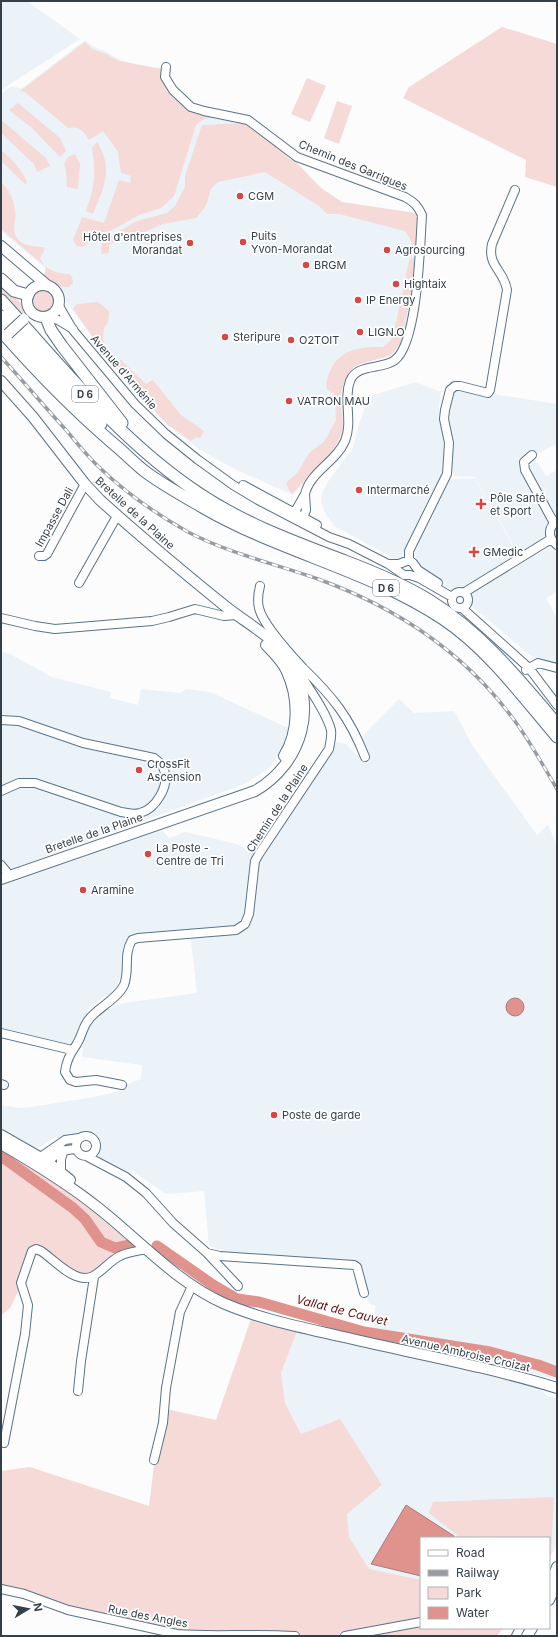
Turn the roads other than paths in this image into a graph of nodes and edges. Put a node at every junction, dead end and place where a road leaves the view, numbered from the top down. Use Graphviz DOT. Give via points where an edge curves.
graph roads {
  1 [pos="166,67"];
  2 [pos="515,190"];
  3 [pos="1,246"];
  4 [pos="28,269"];
  5 [pos="1,279"];
  6 [pos="48,286"];
  7 [pos="30,293"];
  8 [pos="1,300"];
  9 [pos="59,306"];
  10 [pos="1,316"];
  11 [pos="28,316"];
  12 [pos="48,317"];
  13 [pos="73,330"];
  14 [pos="4,337"];
  15 [pos="1,381"];
  16 [pos="532,455"];
  17 [pos="178,478"];
  18 [pos="85,484"];
  19 [pos="179,492"];
  20 [pos="305,494"];
  21 [pos="293,515"];
  22 [pos="117,516"];
  23 [pos="303,520"];
  24 [pos="555,522"];
  25 [pos="554,542"];
  26 [pos="39,556"];
  27 [pos="408,563"];
  28 [pos="388,564"];
  29 [pos="401,572"];
  30 [pos="410,575"];
  31 [pos="80,583"];
  32 [pos="260,586"];
  33 [pos="465,592"];
  34 [pos="453,596"];
  35 [pos="464,606"];
  36 [pos="236,615"];
  37 [pos="1,618"];
  38 [pos="557,668"];
  39 [pos="527,669"];
  40 [pos="297,672"];
  41 [pos="557,706"];
  42 [pos="1,720"];
  43 [pos="557,724"];
  44 [pos="557,737"];
  45 [pos="365,757"];
  46 [pos="1,791"];
  47 [pos="1,865"];
  48 [pos="5,878"];
  49 [pos="1,1033"];
  50 [pos="72,1050"];
  51 [pos="122,1084"];
  52 [pos="1,1135"];
  53 [pos="79,1138"];
  54 [pos="1,1144"];
  55 [pos="76,1149"];
  56 [pos="64,1150"];
  57 [pos="88,1157"];
  58 [pos="41,1163"];
  59 [pos="61,1172"];
  60 [pos="97,1206"];
  61 [pos="147,1249"];
  62 [pos="207,1253"];
  63 [pos="94,1277"];
  64 [pos="192,1286"];
  65 [pos="238,1286"];
  66 [pos="364,1293"];
  67 [pos="557,1388"];
  68 [pos="78,1392"];
  69 [pos="4,1443"];
  70 [pos="154,1460"];
  71 [pos="557,1567"];
  72 [pos="557,1581"];
  73 [pos="550,1584"];
  74 [pos="1,1589"];
  75 [pos="550,1598"];
  76 [pos="420,1622"];
  77 [pos="296,1636"];
  78 [pos="345,1636"];
  1 -- 20 [label="street, Chemin des Garrigues" via="165,77 173,90 191,107 248,120 297,157 405,197 419,208 422,215 416,301 406,345 395,360 356,373 350,380 345,442 312,480"];
  2 -- 27 [label="street" via="490,253 506,281 507,290 490,390 488,393 460,386 450,390 444,419 449,443 447,474 409,551"];
  3 -- 4 [label="main road"];
  4 -- 6 [label="main road"];
  4 -- 7 [label="main road" via="32,277"];
  5 -- 7 [label="highway" via="14,291"];
  6 -- 7 [label="main road" via="36,287"];
  6 -- 9 [label="main road" via="58,293"];
  7 -- 11 [label="main road" via="27,301"];
  8 -- 17 [label="highway, D 6" via="91,402 136,445"];
  9 -- 12 [label="main road" via="56,312"];
  9 -- 13 [label="street, Avenue d'Arménie"];
  10 -- 19 [label="highway, D 6" via="119,443"];
  11 -- 12 [label="main road"];
  11 -- 14 [label="main road, bridge"];
  12 -- 13 [label="street, Avenue d'Arménie"];
  12 -- 17 [label="highway" via="51,330 113,413"];
  13 -- 21 [label="street, Avenue d'Arménie" via="135,404 166,434 215,472"];
  14 -- 19 [label="highway" via="106,437 147,473"];
  15 -- 18 [label="main road, Bretelle de la Plaine" via="33,417"];
  16 -- 24 [label="street" via="524,462 525,470"];
  17 -- 43 [label="highway, D 6" via="201,495 254,524 394,581 429,600 485,643"];
  18 -- 22 [label="main road, Bretelle de la Plaine"];
  18 -- 26 [label="street, Impasse Dali" via="47,554"];
  19 -- 44 [label="highway, D 6" via="231,523 273,543 420,604 471,642"];
  20 -- 21 [label="street, Chemin des Garrigues"];
  20 -- 23 [label="street" via="306,510"];
  21 -- 23 [label="street, Avenue d'Arménie"];
  22 -- 31 [label="street"];
  22 -- 36 [label="main road, Bretelle de la Plaine"];
  23 -- 28 [label="street, Avenue d'Arménie"];
  24 -- 25 [label="street" via="550,531"];
  25 -- 33 [label="street"];
  27 -- 28 [label="street"];
  27 -- 29 [label="street" via="399,567"];
  27 -- 30 [label="street" via="414,572"];
  27 -- 34 [label="street"];
  28 -- 29 [label="street, Avenue d'Arménie"];
  29 -- 30 [label="street, Avenue d'Arménie"];
  30 -- 34 [label="street"];
  32 -- 40 [label="street" via="260,613"];
  34 -- 35 [label="street" via="454,606"];
  34 -- 35 [label="street" via="460,592 465,594 468,598"];
  35 -- 39 [label="street" via="483,629"];
  36 -- 37 [label="street" via="224,616 195,608 152,621 62,628 35,626"];
  36 -- 40 [label="main road, Bretelle de la Plaine" via="274,643 287,656"];
  38 -- 39 [label="street" via="538,663"];
  39 -- 41 [label="street"];
  40 -- 45 [label="street" via="326,690 345,714"];
  40 -- 48 [label="main road, Bretelle de la Plaine" via="304,712 300,740 276,776 264,785"];
  40 -- 50 [label="street, Chemin de la Plaine" via="327,720 331,741 329,749 255,861 248,914 244,924 236,930 132,940 127,951 124,986 88,1020"];
  42 -- 46 [label="street" via="19,722 83,743 154,758 164,769 166,777 156,804 142,813 133,814 35,783 19,783"];
  47 -- 48 [label="street"];
  49 -- 50 [label="street"];
  50 -- 51 [label="street" via="65,1072 70,1080"];
  52 -- 58 [label="main road, Avenue Ambroise Croizat"];
  53 -- 55 [label="street"];
  53 -- 57 [label="street" via="89,1136 96,1143 95,1152"];
  53 -- 58 [label="street" via="65,1140"];
  54 -- 58 [label="main road, Avenue Ambroise Croizat"];
  55 -- 56 [label="street"];
  55 -- 57 [label="street" via="79,1154"];
  56 -- 58 [label="street"];
  56 -- 59 [label="street"];
  57 -- 62 [label="street" via="126,1177 146,1193 173,1223"];
  58 -- 59 [label="main road, Avenue Ambroise Croizat"];
  58 -- 60 [label="main road, Avenue Ambroise Croizat"];
  59 -- 60 [label="main road, Avenue Ambroise Croizat"];
  60 -- 61 [label="main road, Avenue Ambroise Croizat"];
  61 -- 63 [label="street" via="112,1260"];
  61 -- 64 [label="main road, Avenue Ambroise Croizat"];
  62 -- 65 [label="street"];
  62 -- 66 [label="street" via="354,1265 357,1267"];
  63 -- 68 [label="street"];
  63 -- 69 [label="street" via="79,1277 41,1251 32,1251 30,1254 21,1283 28,1305 25,1334"];
  64 -- 67 [label="main road, Avenue Ambroise Croizat" via="222,1302 274,1321"];
  64 -- 70 [label="street" via="180,1312 166,1388 163,1423"];
  71 -- 73 [label="main road"];
  72 -- 75 [label="main road"];
  74 -- 77 [label="street, Rue des Angles" via="24,1594 68,1610 177,1634"];
  76 -- 78 [label="street"];
}
